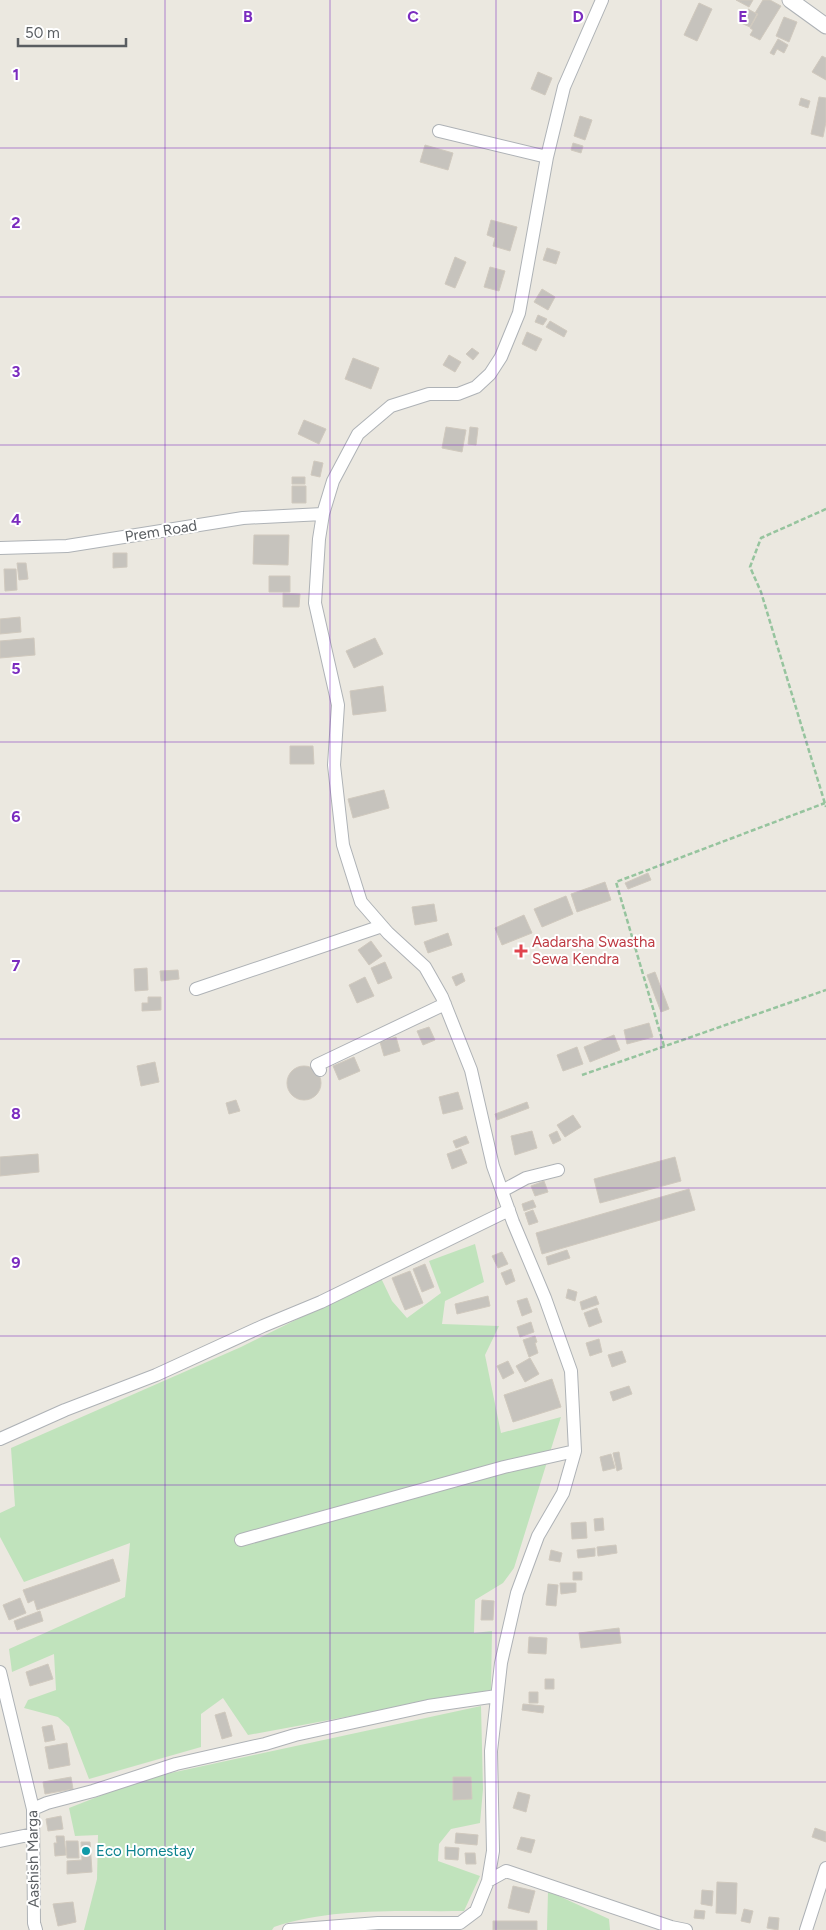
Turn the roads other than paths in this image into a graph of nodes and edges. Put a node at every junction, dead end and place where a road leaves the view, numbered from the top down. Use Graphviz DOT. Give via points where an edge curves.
graph roads {
  1 [pos="602,0"];
  2 [pos="790,0"];
  3 [pos="826,26"];
  4 [pos="439,131"];
  5 [pos="547,157"];
  6 [pos="323,514"];
  7 [pos="0,548"];
  8 [pos="382,926"];
  9 [pos="196,989"];
  10 [pos="445,1004"];
  11 [pos="320,1070"];
  12 [pos="558,1170"];
  13 [pos="502,1191"];
  14 [pos="509,1210"];
  15 [pos="0,1439"];
  16 [pos="575,1452"];
  17 [pos="241,1540"];
  18 [pos="0,1672"];
  19 [pos="497,1696"];
  20 [pos="33,1808"];
  21 [pos="32,1834"];
  22 [pos="0,1840"];
  23 [pos="826,1868"];
  24 [pos="488,1882"];
  25 [pos="36,1930"];
  26 [pos="289,1930"];
  27 [pos="686,1930"];
  28 [pos="806,1930"];
  1 -- 5 [label="street" via="564,87"];
  2 -- 3 [label="street"];
  4 -- 5 [label="street"];
  5 -- 6 [label="street" via="519,313 501,358 476,387 458,394 429,394 390,406 358,434 333,481"];
  6 -- 7 [label="street, Prem Road" via="243,518 67,546"];
  6 -- 8 [label="street" via="314,603 338,705 334,764 343,845 361,902"];
  8 -- 9 [label="street"];
  8 -- 10 [label="street" via="425,967"];
  10 -- 11 [label="street" via="317,1065"];
  10 -- 13 [label="street" via="471,1070 493,1166"];
  12 -- 13 [label="street" via="526,1178"];
  13 -- 14 [label="street"];
  14 -- 15 [label="street" via="321,1302"];
  14 -- 16 [label="street" via="571,1371"];
  16 -- 17 [label="street" via="504,1467"];
  16 -- 19 [label="street" via="563,1494 538,1536 517,1593"];
  18 -- 20 [label="street, Aashish Marga"];
  19 -- 20 [label="street" via="428,1706 294,1735 176,1764"];
  19 -- 24 [label="street" via="491,1751 493,1851"];
  20 -- 21 [label="street, Aashish Marga"];
  21 -- 22 [label="street"];
  21 -- 25 [label="street, Aashish Marga"];
  23 -- 28 [label="street"];
  24 -- 26 [label="street" via="476,1911 460,1924 378,1923"];
  24 -- 27 [label="street" via="506,1871"];
}
